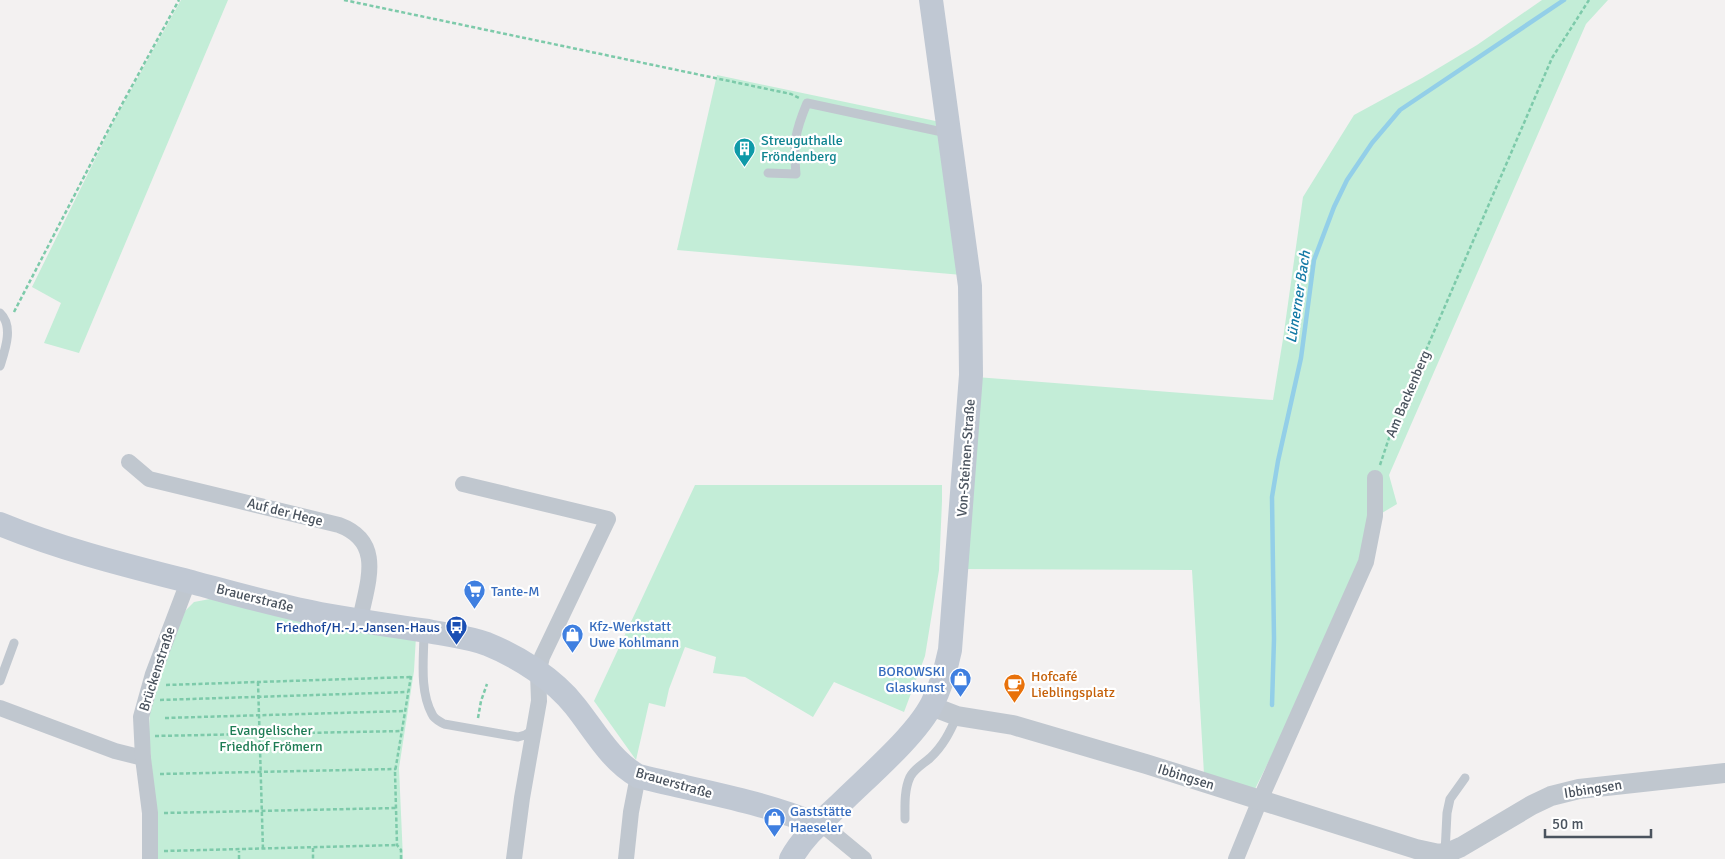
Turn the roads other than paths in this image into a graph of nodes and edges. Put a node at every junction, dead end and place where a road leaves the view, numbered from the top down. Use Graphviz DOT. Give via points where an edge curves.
graph roads {
  1 [pos="932,0"];
  2 [pos="950,134"];
  3 [pos="768,173"];
  4 [pos="0,312"];
  5 [pos="0,366"];
  6 [pos="129,462"];
  7 [pos="1375,478"];
  8 [pos="463,484"];
  9 [pos="0,524"];
  10 [pos="188,582"];
  11 [pos="360,620"];
  12 [pos="424,631"];
  13 [pos="14,643"];
  14 [pos="538,673"];
  15 [pos="0,681"];
  16 [pos="931,706"];
  17 [pos="0,708"];
  18 [pos="957,716"];
  19 [pos="534,730"];
  20 [pos="143,758"];
  21 [pos="1725,774"];
  22 [pos="638,776"];
  23 [pos="1465,778"];
  24 [pos="1260,800"];
  25 [pos="905,819"];
  26 [pos="818,825"];
  27 [pos="155,855"];
  28 [pos="1440,855"];
  29 [pos="514,859"];
  30 [pos="626,859"];
  31 [pos="791,859"];
  32 [pos="864,859"];
  33 [pos="1236,859"];
  1 -- 2 [label="main road, Von-Steinen-Straße"];
  2 -- 3 [label="lane" via="807,103 793,147 796,174"];
  2 -- 16 [label="main road, Von-Steinen-Straße" via="970,286 972,376 950,650"];
  4 -- 5 [label="lane" via="7,324 7,344"];
  6 -- 11 [label="street, Auf der Hege" via="149,479 350,529 364,542 370,560"];
  7 -- 24 [label="street" via="1375,516 1366,562"];
  8 -- 14 [label="street" via="608,520 546,649"];
  9 -- 10 [label="main road, Brauerstraße" via="72,550"];
  10 -- 11 [label="main road, Brauerstraße" via="296,609"];
  10 -- 20 [label="street, Brückenstraße" via="147,693 141,717"];
  11 -- 12 [label="main road, Brauerstraße"];
  12 -- 14 [label="main road, Brauerstraße" via="486,644 513,656"];
  12 -- 19 [label="lane" via="425,691 432,715 444,724 518,737"];
  13 -- 15 [label="lane"];
  14 -- 19 [label="street"];
  14 -- 22 [label="main road, Brauerstraße" via="562,692 604,746"];
  16 -- 18 [label="street, Ibbingsen"];
  16 -- 26 [label="main road, Von-Steinen-Straße" via="898,747"];
  17 -- 20 [label="street" via="115,751"];
  18 -- 24 [label="street, Ibbingsen" via="1013,725"];
  18 -- 25 [label="lane" via="941,746 912,774 908,782"];
  19 -- 29 [label="street"];
  20 -- 27 [label="street, Brückenstraße"];
  21 -- 28 [label="street, Ibbingsen" via="1578,789 1551,796 1461,847"];
  22 -- 26 [label="main road, Brauerstraße" via="768,808"];
  22 -- 30 [label="street"];
  23 -- 28 [label="lane" via="1450,800"];
  24 -- 28 [label="street, Ibbingsen"];
  24 -- 33 [label="street"];
  26 -- 31 [label="main road, Von-Steinen-Straße"];
  26 -- 32 [label="street" via="829,830"];
}
